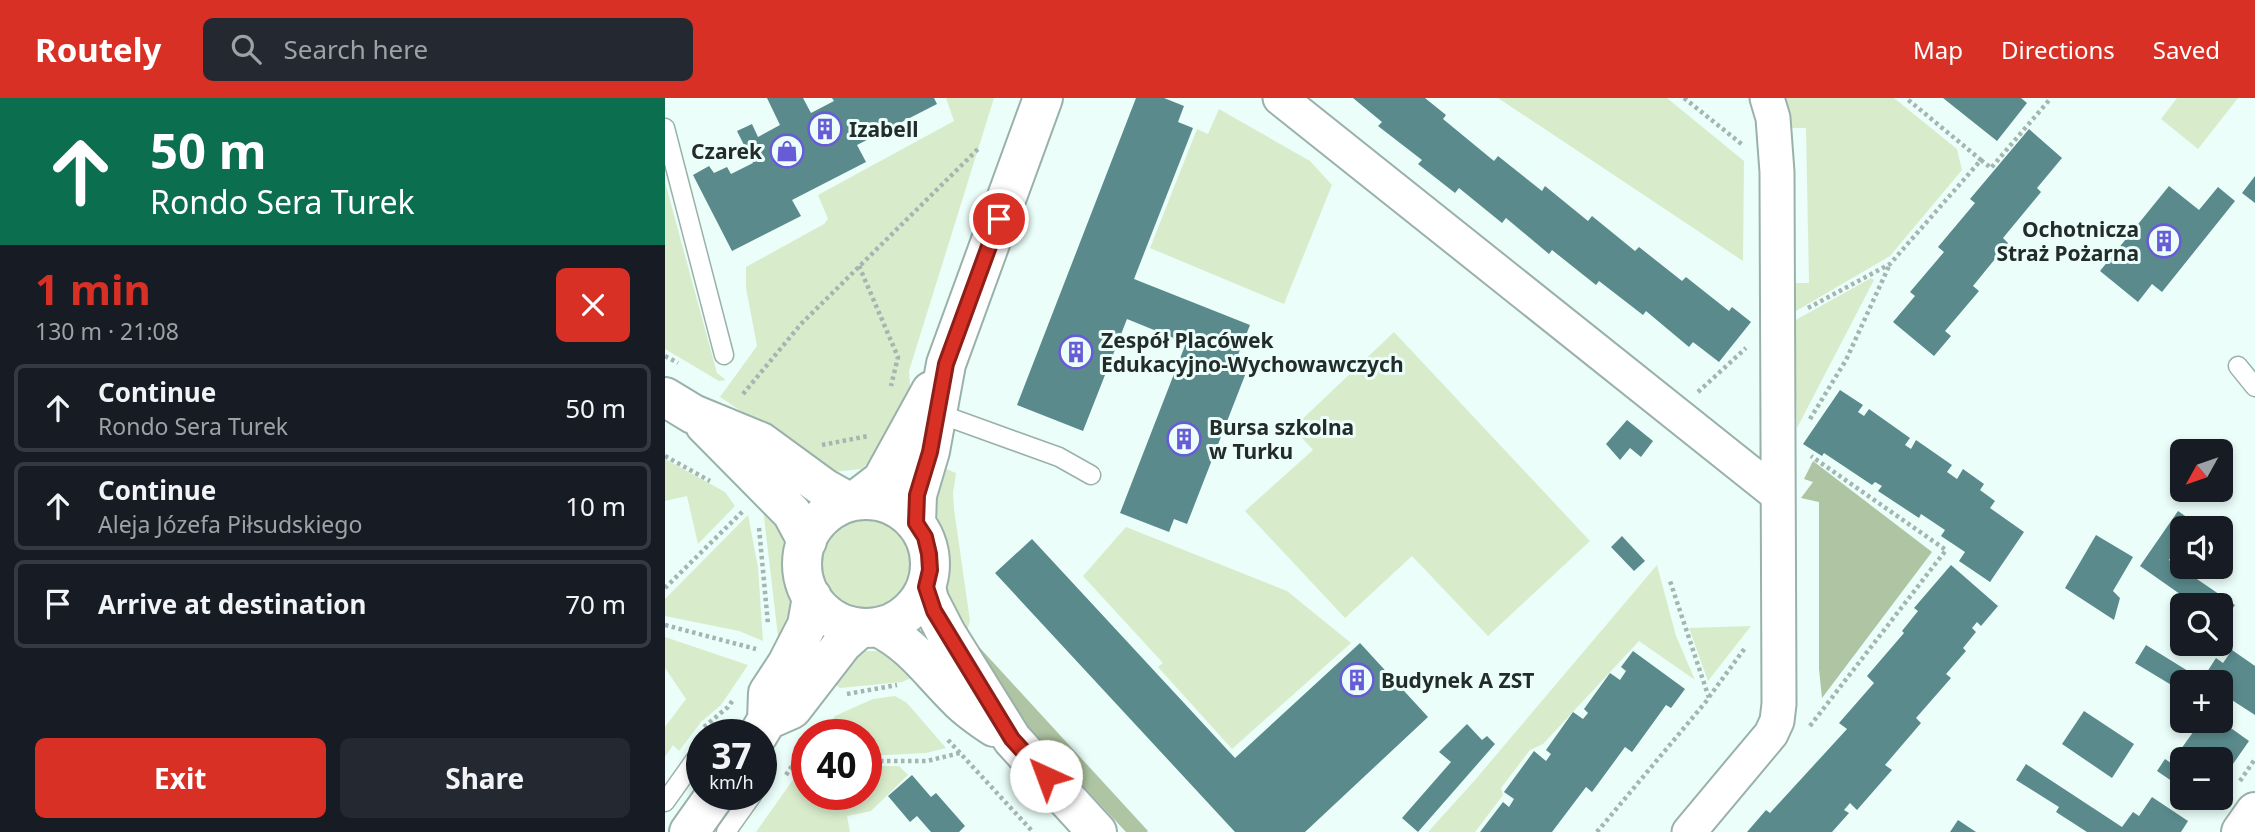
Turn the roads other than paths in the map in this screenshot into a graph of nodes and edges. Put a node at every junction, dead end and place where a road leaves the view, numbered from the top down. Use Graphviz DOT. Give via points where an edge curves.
graph roads {
  1 [pos="1043,98"];
  2 [pos="1280,98"];
  3 [pos="1767,98"];
  4 [pos="665,128"];
  5 [pos="724,355"];
  6 [pos="946,364"];
  7 [pos="2238,366"];
  8 [pos="2255,387"];
  9 [pos="679,405"];
  10 [pos="937,413"];
  11 [pos="1091,475"];
  12 [pos="1778,495"];
  13 [pos="853,501"];
  14 [pos="916,523"];
  15 [pos="807,541"];
  16 [pos="926,587"];
  17 [pos="812,597"];
  18 [pos="868,627"];
  19 [pos="762,719"];
  20 [pos="777,719"];
  21 [pos="1012,739"];
  22 [pos="686,766"];
  23 [pos="665,802"];
  24 [pos="705,810"];
  25 [pos="742,810"];
  26 [pos="2255,812"];
  27 [pos="689,832"];
  28 [pos="726,832"];
  29 [pos="1097,832"];
  30 [pos="1689,832"];
  31 [pos="2241,832"];
  1 -- 6 [label="street"];
  2 -- 12 [label="street"];
  3 -- 12 [label="street" via="1777,172"];
  4 -- 5 [label="lane"];
  6 -- 10 [label="street"];
  6 -- 13 [label="street" via="882,480"];
  7 -- 8 [label="lane"];
  9 -- 13 [label="street" via="761,442 824,488"];
  9 -- 15 [label="street" via="792,513"];
  10 -- 11 [label="lane" via="1059,457"];
  10 -- 14 [label="street" via="917,495"];
  12 -- 30 [label="street" via="1777,721 1763,745"];
  13 -- 14 [label="street" via="889,504"];
  13 -- 15 [label="street" via="823,517"];
  14 -- 16 [label="street" via="929,554"];
  15 -- 17 [label="street" via="803,570"];
  16 -- 18 [label="street" via="907,613 893,622"];
  16 -- 21 [label="street" via="946,633"];
  17 -- 18 [label="street" via="832,618"];
  17 -- 19 [label="street" via="807,625 768,693"];
  18 -- 20 [label="street" via="843,643 792,709"];
  18 -- 21 [label="street" via="895,636 959,701"];
  21 -- 29 [label="street"];
  22 -- 23 [label="lane"];
  24 -- 27 [label="street"];
  25 -- 28 [label="lane"];
  26 -- 31 [label="street"];
}
